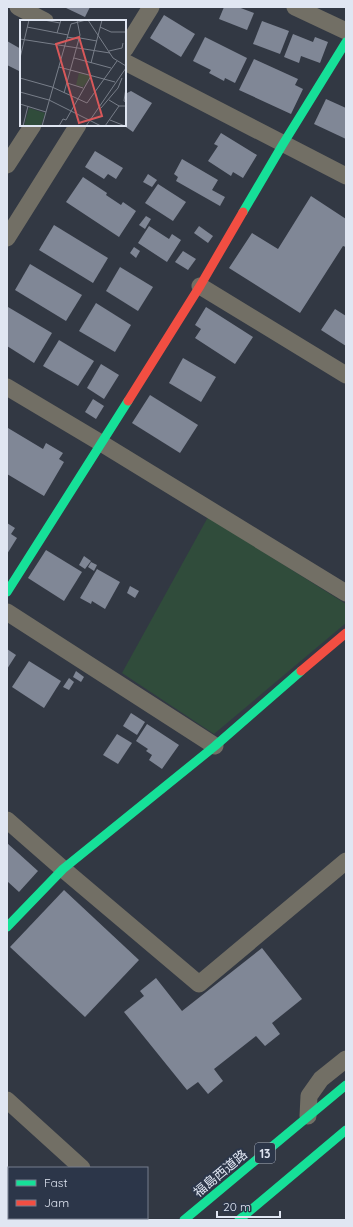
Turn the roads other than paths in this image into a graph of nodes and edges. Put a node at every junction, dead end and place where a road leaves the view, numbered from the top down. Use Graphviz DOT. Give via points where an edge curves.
graph roads {
  1 [pos="19,7"];
  2 [pos="151,7"];
  3 [pos="295,7"];
  4 [pos="43,20"];
  5 [pos="346,31"];
  6 [pos="346,42"];
  7 [pos="126,47"];
  8 [pos="126,63"];
  9 [pos="32,126"];
  10 [pos="77,126"];
  11 [pos="284,144"];
  12 [pos="7,165"];
  13 [pos="346,176"];
  14 [pos="7,238"];
  15 [pos="200,286"];
  16 [pos="346,375"];
  17 [pos="7,387"];
  18 [pos="101,443"];
  19 [pos="7,592"];
  20 [pos="346,593"];
  21 [pos="7,612"];
  22 [pos="346,632"];
  23 [pos="215,746"];
  24 [pos="7,820"];
  25 [pos="346,861"];
  26 [pos="63,869"];
  27 [pos="7,927"];
  28 [pos="346,1059"];
  29 [pos="346,1085"];
  30 [pos="7,1100"];
  31 [pos="308,1116"];
  32 [pos="346,1130"];
  33 [pos="81,1167"];
  34 [pos="184,1220"];
  35 [pos="238,1220"];
  1 -- 4 [label="street"];
  2 -- 7 [label="street"];
  3 -- 5 [label="street"];
  6 -- 11 [label="main road"];
  8 -- 11 [label="street"];
  9 -- 12 [label="street"];
  10 -- 14 [label="street"];
  11 -- 13 [label="street"];
  11 -- 15 [label="main road"];
  15 -- 16 [label="street"];
  15 -- 18 [label="main road"];
  17 -- 18 [label="street"];
  18 -- 19 [label="main road"];
  18 -- 20 [label="street"];
  21 -- 23 [label="street"];
  22 -- 23 [label="main road"];
  23 -- 26 [label="main road"];
  24 -- 26 [label="street"];
  25 -- 26 [label="street" via="198,984"];
  26 -- 27 [label="main road"];
  28 -- 31 [label="street" via="321,1079 309,1096"];
  29 -- 31 [label="main road, 福島西道路 / 13"];
  30 -- 33 [label="street"];
  31 -- 34 [label="main road, 福島西道路 / 13"];
  32 -- 35 [label="main road"];
}
